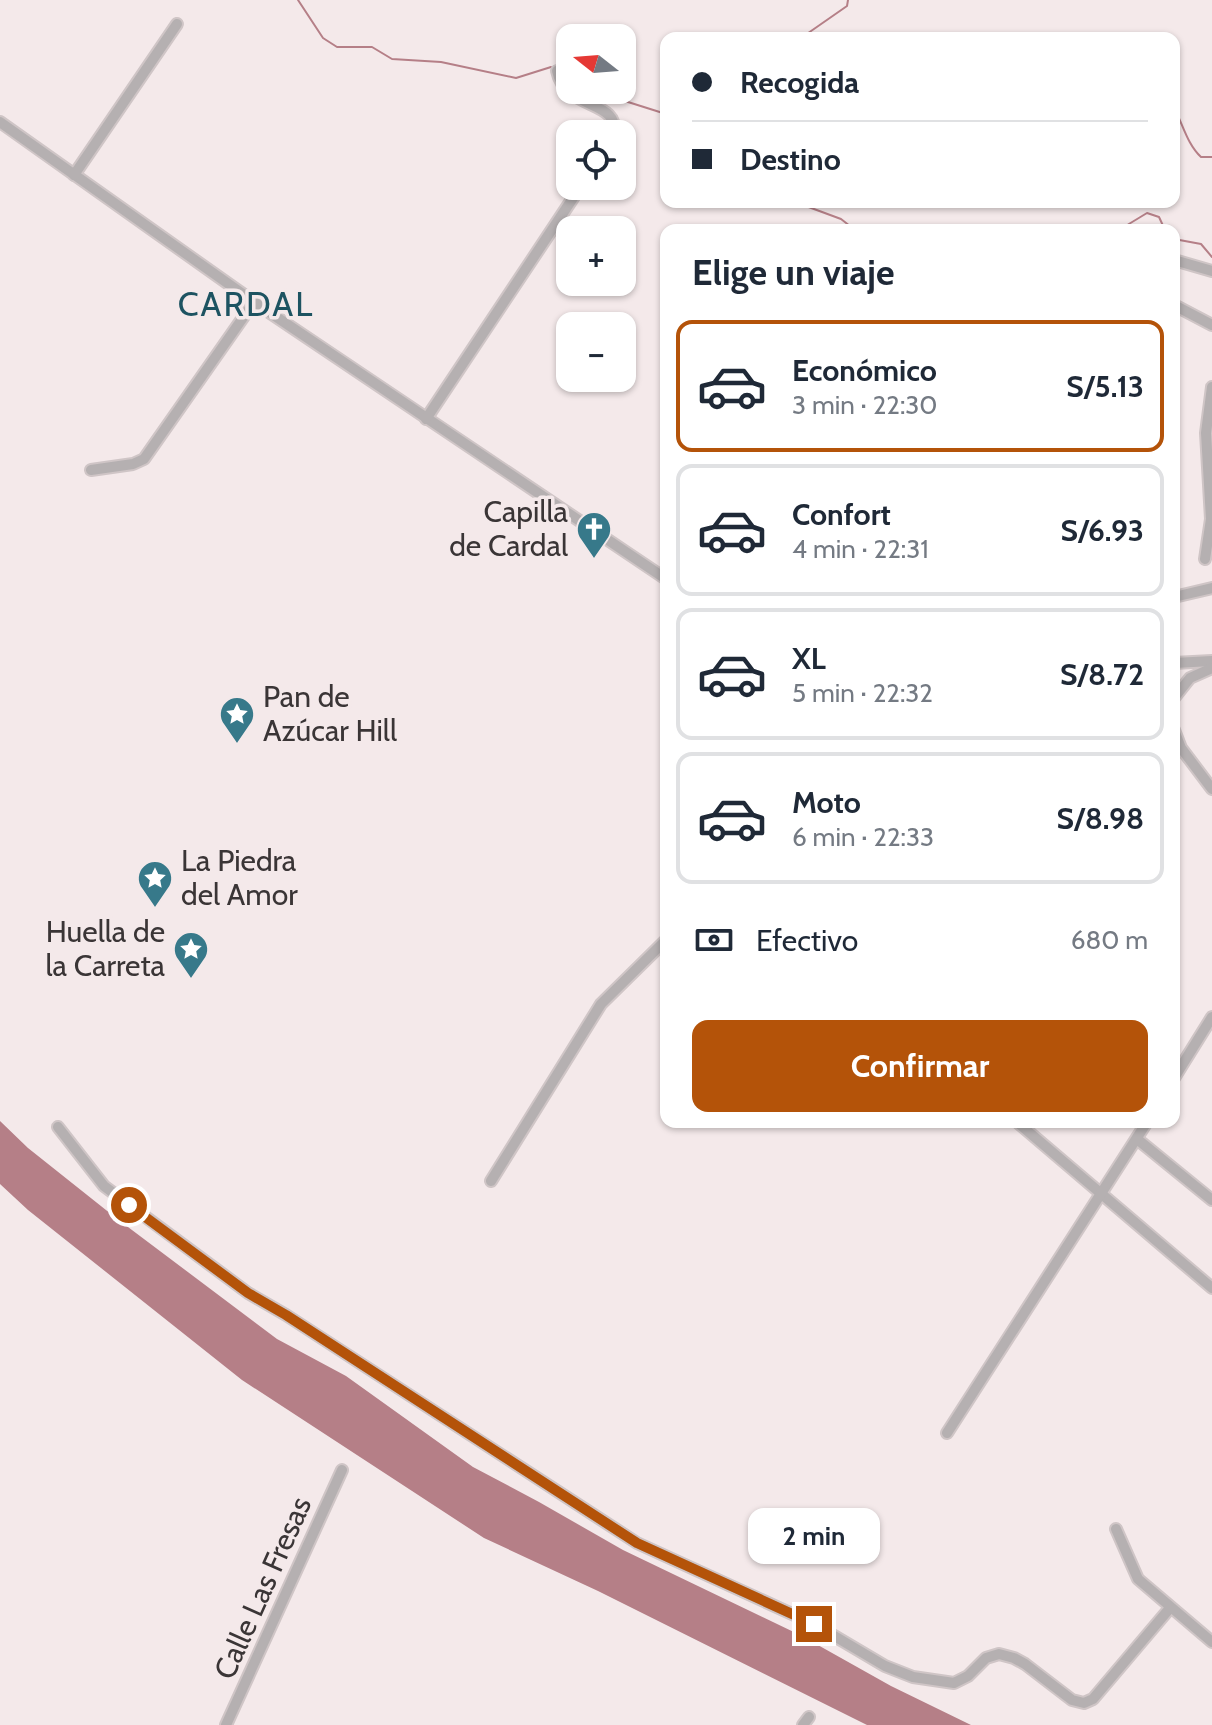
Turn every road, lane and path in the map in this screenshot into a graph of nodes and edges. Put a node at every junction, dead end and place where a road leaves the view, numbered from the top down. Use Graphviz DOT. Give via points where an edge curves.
graph roads {
  1 [pos="177,24"];
  2 [pos="590,104"];
  3 [pos="614,120"];
  4 [pos="0,122"];
  5 [pos="74,175"];
  6 [pos="572,200"];
  7 [pos="1180,262"];
  8 [pos="1212,271"];
  9 [pos="254,302"];
  10 [pos="1180,308"];
  11 [pos="1212,325"];
  12 [pos="1212,387"];
  13 [pos="426,419"];
  14 [pos="91,470"];
  15 [pos="1212,519"];
  16 [pos="1205,559"];
  17 [pos="660,575"];
  18 [pos="1212,588"];
  19 [pos="1180,596"];
  20 [pos="1212,661"];
  21 [pos="1180,663"];
  22 [pos="1212,668"];
  23 [pos="1180,690"];
  24 [pos="1180,745"];
  25 [pos="1212,789"];
  26 [pos="660,946"];
  27 [pos="1212,1017"];
  28 [pos="1180,1068"];
  29 [pos="58,1127"];
  30 [pos="1024,1128"];
  31 [pos="1143,1128"];
  32 [pos="1137,1139"];
  33 [pos="491,1181"];
  34 [pos="1102,1195"];
  35 [pos="1212,1200"];
  36 [pos="1212,1288"];
  37 [pos="947,1433"];
  38 [pos="342,1470"];
  39 [pos="1116,1529"];
  40 [pos="1170,1608"];
  41 [pos="1212,1642"];
  42 [pos="226,1725"];
  1 -- 5 [label="street"];
  2 -- 3 [label="street"];
  4 -- 5 [label="street"];
  5 -- 9 [label="street"];
  6 -- 13 [label="street"];
  7 -- 8 [label="street"];
  9 -- 13 [label="street"];
  9 -- 14 [label="street" via="144,459"];
  10 -- 11 [label="street"];
  12 -- 15 [label="street" via="1206,433"];
  13 -- 17 [label="street"];
  15 -- 16 [label="street"];
  18 -- 19 [label="street"];
  20 -- 21 [label="street"];
  22 -- 23 [label="street" via="1190,678"];
  24 -- 25 [label="street"];
  26 -- 33 [label="street" via="601,1004"];
  27 -- 28 [label="street"];
  29 -- 40 [label="street" via="104,1186 248,1293 637,1543 814,1624 885,1666 954,1683 999,1654 1014,1658 1084,1703"];
  30 -- 34 [label="street"];
  31 -- 32 [label="street"];
  32 -- 34 [label="street"];
  32 -- 35 [label="street"];
  34 -- 36 [label="street"];
  34 -- 37 [label="street"];
  38 -- 42 [label="street, Calle Las Fresas"];
  39 -- 40 [label="street" via="1138,1579"];
  40 -- 41 [label="street"];
}
